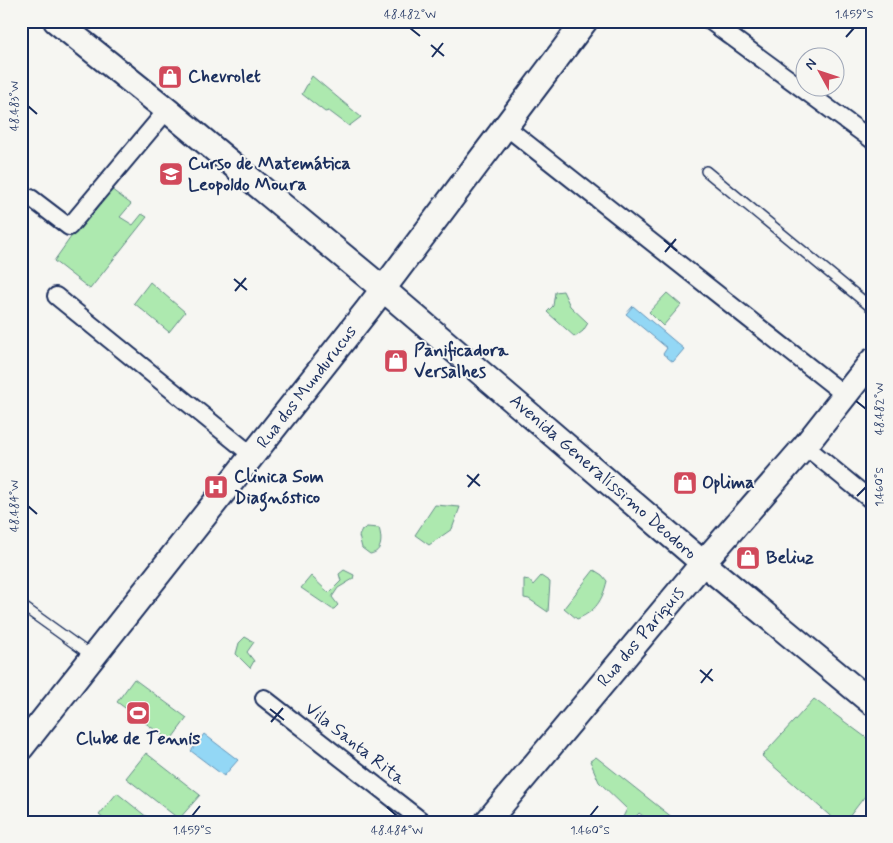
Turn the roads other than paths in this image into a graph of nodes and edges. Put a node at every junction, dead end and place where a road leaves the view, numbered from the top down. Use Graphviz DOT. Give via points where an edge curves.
graph roads {
  1 [pos="56,21"];
  2 [pos="585,21"];
  3 [pos="710,21"];
  4 [pos="167,110"];
  5 [pos="505,126"];
  6 [pos="872,140"];
  7 [pos="706,171"];
  8 [pos="32,198"];
  9 [pos="383,289"];
  10 [pos="56,296"];
  11 [pos="872,308"];
  12 [pos="869,371"];
  13 [pos="844,395"];
  14 [pos="805,446"];
  15 [pos="253,456"];
  16 [pos="872,501"];
  17 [pos="703,563"];
  18 [pos="21,605"];
  19 [pos="94,656"];
  20 [pos="264,698"];
  21 [pos="872,703"];
  22 [pos="21,748"];
  23 [pos="422,822"];
  24 [pos="487,822"];
  1 -- 4 [label="street, Avenida Generalíssimo Deodoro"];
  2 -- 5 [label="street, Rua dos Mundurucus"];
  3 -- 6 [label="street"];
  4 -- 8 [label="street" via="70,227"];
  4 -- 9 [label="street, Avenida Generalíssimo Deodoro"];
  5 -- 9 [label="street, Rua dos Mundurucus"];
  5 -- 13 [label="street"];
  7 -- 11 [label="lane"];
  9 -- 15 [label="street, Rua dos Mundurucus"];
  9 -- 17 [label="street, Avenida Generalíssimo Deodoro"];
  10 -- 15 [label="street"];
  12 -- 13 [label="street, Rua dos Pariquis"];
  13 -- 14 [label="street, Rua dos Pariquis"];
  14 -- 16 [label="street"];
  14 -- 17 [label="street, Rua dos Pariquis"];
  15 -- 19 [label="street, Rua dos Mundurucus"];
  17 -- 21 [label="street, Avenida Generalíssimo Deodoro"];
  17 -- 24 [label="street, Rua dos Pariquis"];
  18 -- 19 [label="lane"];
  19 -- 22 [label="street, Rua dos Mundurucus"];
  20 -- 23 [label="street, Vila Santa Rita"];
}
